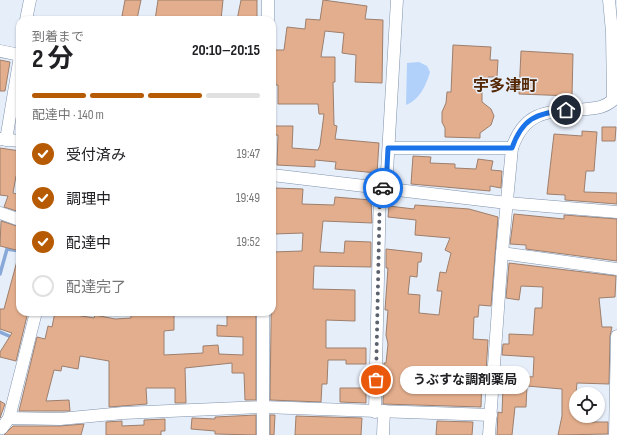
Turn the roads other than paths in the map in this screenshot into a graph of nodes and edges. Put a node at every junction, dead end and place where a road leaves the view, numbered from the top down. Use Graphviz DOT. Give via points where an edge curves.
graph roads {
  1 [pos="30,0"];
  2 [pos="268,0"];
  3 [pos="396,0"];
  4 [pos="609,0"];
  5 [pos="27,16"];
  6 [pos="268,16"];
  7 [pos="0,51"];
  8 [pos="16,55"];
  9 [pos="16,76"];
  10 [pos="615,103"];
  11 [pos="3,139"];
  12 [pos="16,141"];
  13 [pos="388,148"];
  14 [pos="512,148"];
  15 [pos="276,175"];
  16 [pos="383,188"];
  17 [pos="507,203"];
  18 [pos="617,212"];
  19 [pos="0,214"];
  20 [pos="16,219"];
  21 [pos="502,253"];
  22 [pos="617,270"];
  23 [pos="35,316"];
  24 [pos="264,316"];
  25 [pos="617,336"];
  26 [pos="263,407"];
  27 [pos="380,412"];
  28 [pos="491,415"];
  29 [pos="9,418"];
  30 [pos="4,430"];
  31 [pos="263,435"];
  32 [pos="383,435"];
  33 [pos="489,435"];
  34 [pos="615,435"];
  1 -- 5 [label="street"];
  2 -- 6 [label="street"];
  3 -- 13 [label="street"];
  4 -- 10 [label="street"];
  7 -- 8 [label="street"];
  9 -- 11 [label="street"];
  10 -- 14 [label="street" via="603,107 540,114 517,132"];
  11 -- 12 [label="street"];
  13 -- 14 [label="street"];
  13 -- 16 [label="street"];
  14 -- 17 [label="street"];
  15 -- 16 [label="street"];
  16 -- 17 [label="street"];
  16 -- 27 [label="street"];
  17 -- 18 [label="street"];
  17 -- 21 [label="street"];
  19 -- 20 [label="street"];
  21 -- 22 [label="street"];
  21 -- 28 [label="street"];
  23 -- 29 [label="street"];
  24 -- 26 [label="street"];
  25 -- 34 [label="street"];
  26 -- 27 [label="street"];
  26 -- 29 [label="street" via="123,413 60,419"];
  26 -- 31 [label="street"];
  27 -- 28 [label="street"];
  27 -- 32 [label="street"];
  28 -- 33 [label="street"];
  29 -- 30 [label="street"];
}
